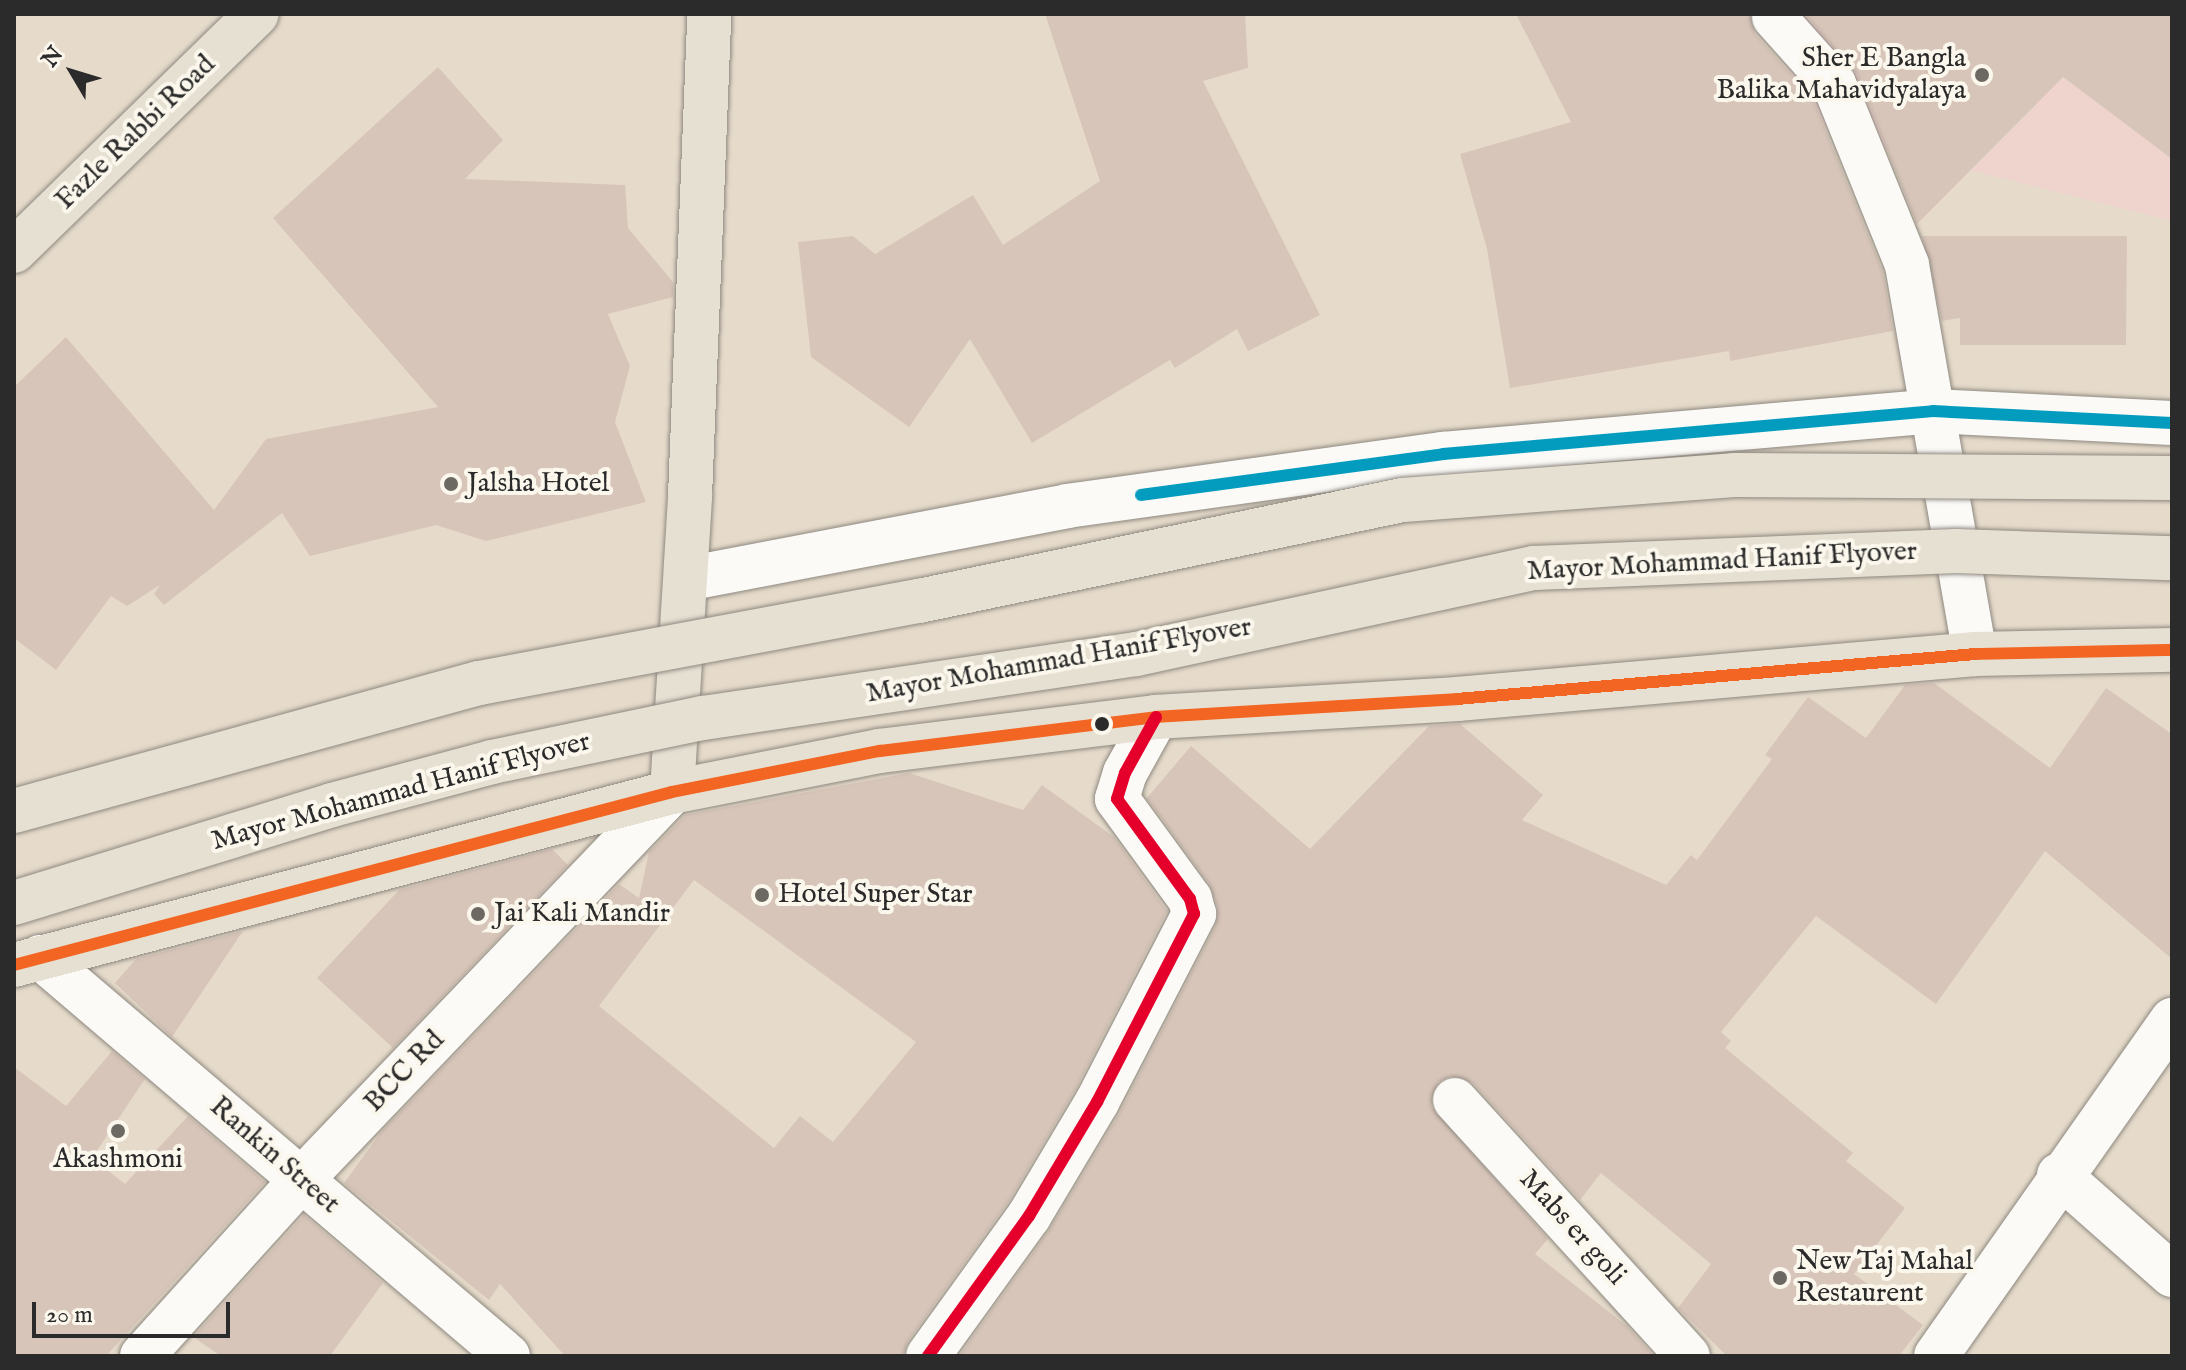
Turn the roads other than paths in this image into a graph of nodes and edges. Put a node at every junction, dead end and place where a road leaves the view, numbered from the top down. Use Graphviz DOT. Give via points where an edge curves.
graph roads {
  1 [pos="257,14"];
  2 [pos="709,14"];
  3 [pos="1774,17"];
  4 [pos="14,251"];
  5 [pos="1933,411"];
  6 [pos="2172,423"];
  7 [pos="2172,478"];
  8 [pos="2172,558"];
  9 [pos="686,579"];
  10 [pos="2172,650"];
  11 [pos="1975,654"];
  12 [pos="1156,717"];
  13 [pos="672,792"];
  14 [pos="14,811"];
  15 [pos="14,903"];
  16 [pos="27,961"];
  17 [pos="2172,1020"];
  18 [pos="1455,1100"];
  19 [pos="2059,1175"];
  20 [pos="301,1180"];
  21 [pos="2172,1275"];
  22 [pos="142,1356"];
  23 [pos="508,1356"];
  24 [pos="928,1356"];
  25 [pos="1688,1356"];
  26 [pos="1936,1356"];
  1 -- 4 [label="main road, Fazle Rabbi Road"];
  2 -- 9 [label="main road"];
  3 -- 5 [label="street" via="1834,84 1907,265"];
  5 -- 6 [label="street"];
  5 -- 9 [label="street" via="1427,456 1067,506"];
  5 -- 11 [label="street"];
  7 -- 14 [label="main road, bridge" via="1734,475 1403,500 919,601 479,683"];
  8 -- 15 [label="main road, Mayor Mohammad Hanif Flyover, bridge" via="1956,551 1534,568 1136,654 703,718 492,762"];
  9 -- 13 [label="main road"];
  10 -- 11 [label="main road"];
  11 -- 12 [label="main road" via="1426,701"];
  12 -- 13 [label="main road" via="880,751"];
  12 -- 24 [label="street" via="1117,799 1190,899 1194,914 1097,1102 1029,1216"];
  13 -- 16 [label="main road"];
  13 -- 20 [label="street, BCC Rd"];
  16 -- 20 [label="street, Rankin Street"];
  17 -- 19 [label="street"];
  18 -- 25 [label="street, Mabs er goli"];
  19 -- 21 [label="street"];
  19 -- 26 [label="street"];
  20 -- 22 [label="street, BCC Rd"];
  20 -- 23 [label="street, Rankin Street"];
}
